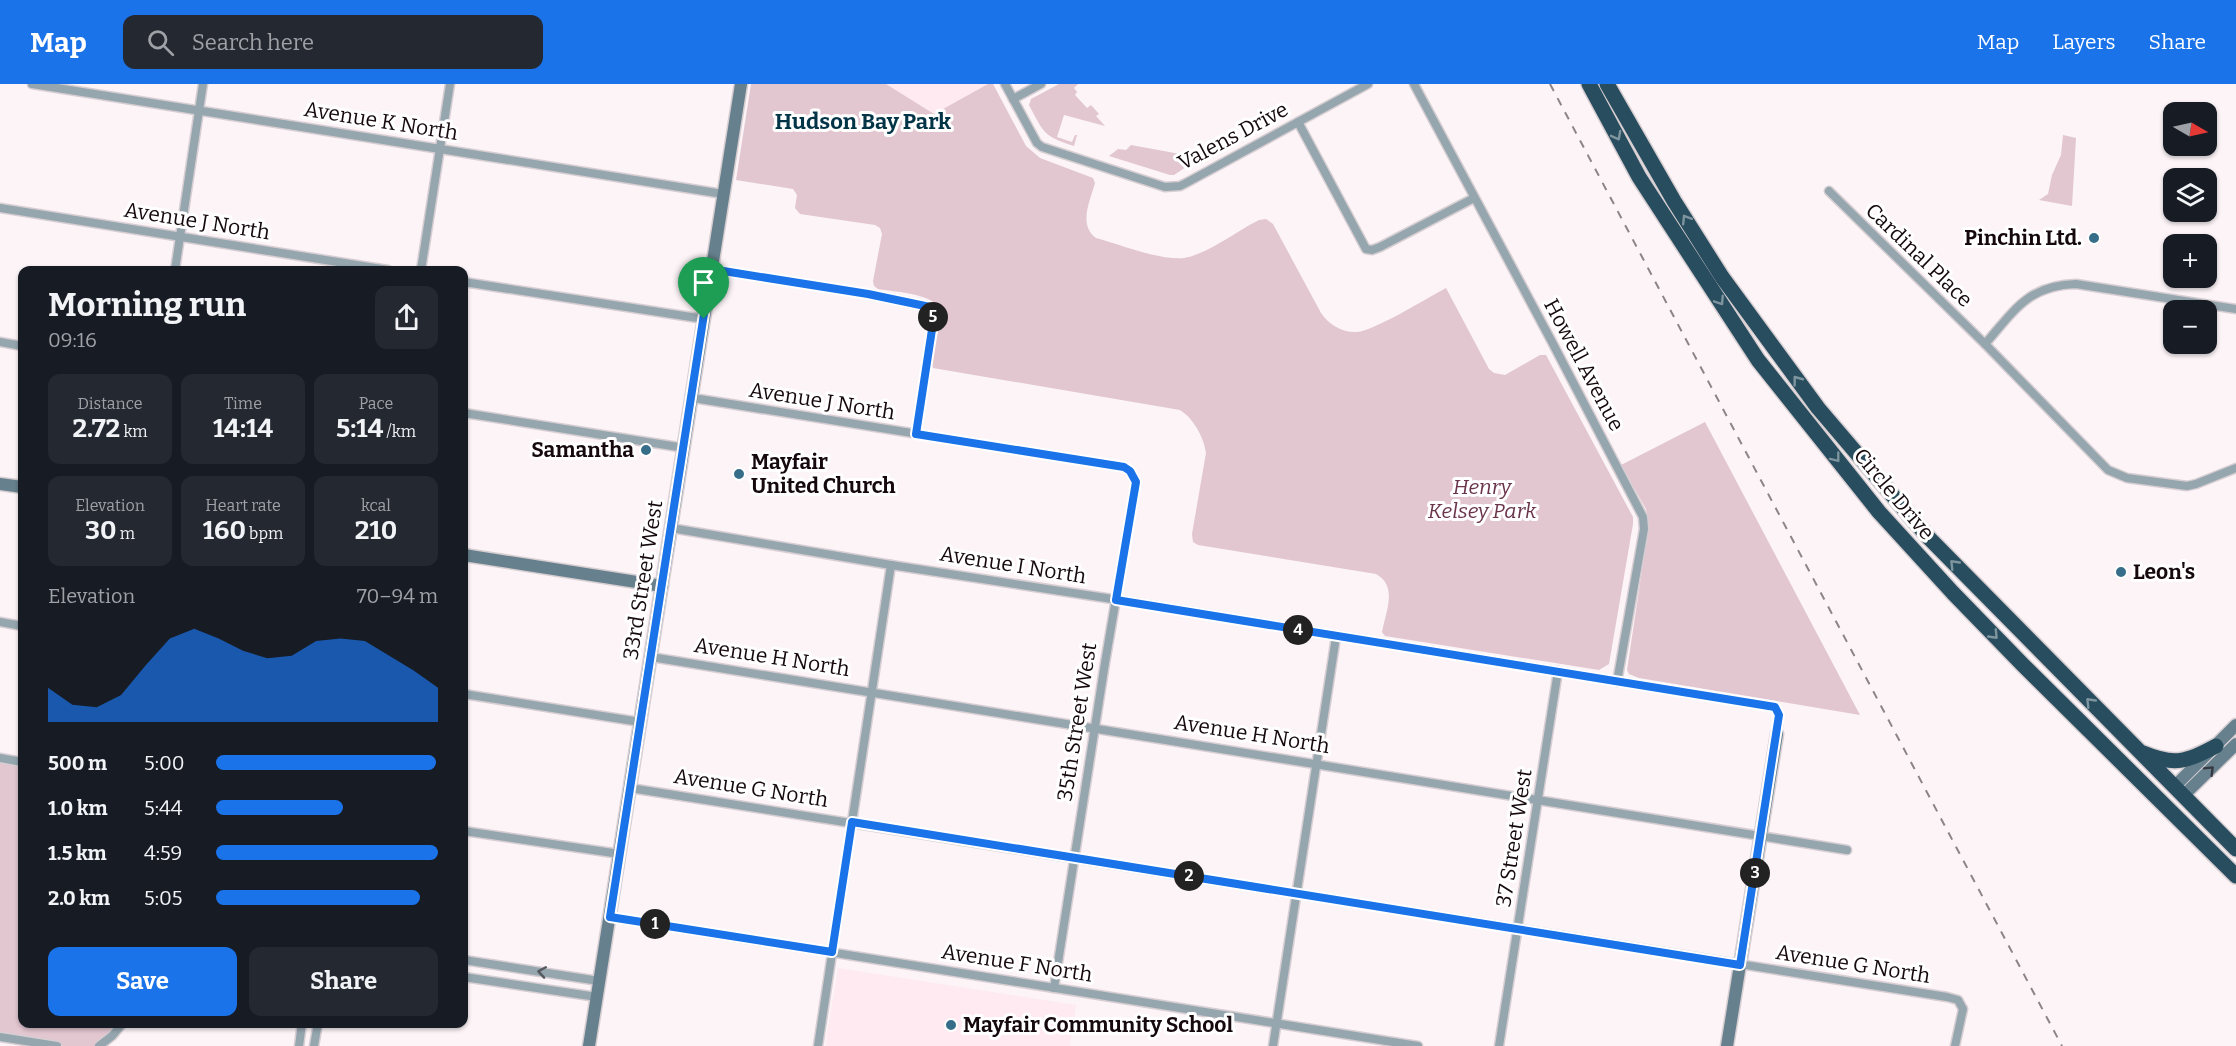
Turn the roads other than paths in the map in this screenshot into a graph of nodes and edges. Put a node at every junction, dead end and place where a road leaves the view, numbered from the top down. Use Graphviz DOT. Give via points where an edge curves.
graph roads {
  1 [pos="32,84"];
  2 [pos="203,84"];
  3 [pos="450,84"];
  4 [pos="741,84"];
  5 [pos="1005,84"];
  6 [pos="1041,84"];
  7 [pos="1368,84"];
  8 [pos="1414,84"];
  9 [pos="1589,84"];
  10 [pos="1607,84"];
  11 [pos="1013,99"];
  12 [pos="199,111"];
  13 [pos="1298,122"];
  14 [pos="440,149"];
  15 [pos="1829,191"];
  16 [pos="723,194"];
  17 [pos="1474,198"];
  18 [pos="0,208"];
  19 [pos="180,236"];
  20 [pos="175,266"];
  21 [pos="364,266"];
  22 [pos="422,266"];
  23 [pos="711,269"];
  24 [pos="468,283"];
  25 [pos="2236,309"];
  26 [pos="704,319"];
  27 [pos="0,342"];
  28 [pos="1985,344"];
  29 [pos="18,345"];
  30 [pos="693,398"];
  31 [pos="468,414"];
  32 [pos="916,434"];
  33 [pos="685,448"];
  34 [pos="1124,467"];
  35 [pos="2236,468"];
  36 [pos="0,484"];
  37 [pos="18,486"];
  38 [pos="671,528"];
  39 [pos="468,556"];
  40 [pos="891,565"];
  41 [pos="662,586"];
  42 [pos="1116,600"];
  43 [pos="0,622"];
  44 [pos="18,625"];
  45 [pos="1336,637"];
  46 [pos="651,657"];
  47 [pos="1558,671"];
  48 [pos="1617,682"];
  49 [pos="873,693"];
  50 [pos="468,695"];
  51 [pos="640,723"];
  52 [pos="2236,725"];
  53 [pos="1094,729"];
  54 [pos="1777,734"];
  55 [pos="2130,744"];
  56 [pos="2236,744"];
  57 [pos="2216,746"];
  58 [pos="2106,747"];
  59 [pos="0,758"];
  60 [pos="18,761"];
  61 [pos="1316,764"];
  62 [pos="630,788"];
  63 [pos="2178,793"];
  64 [pos="1538,798"];
  65 [pos="852,822"];
  66 [pos="468,832"];
  67 [pos="1761,836"];
  68 [pos="2236,849"];
  69 [pos="1847,850"];
  70 [pos="620,854"];
  71 [pos="1074,858"];
  72 [pos="2236,874"];
  73 [pos="1297,893"];
  74 [pos="610,917"];
  75 [pos="1518,929"];
  76 [pos="832,952"];
  77 [pos="468,961"];
  78 [pos="1740,965"];
  79 [pos="468,978"];
  80 [pos="600,981"];
  81 [pos="1054,988"];
  82 [pos="597,998"];
  83 [pos="1277,1023"];
  84 [pos="119,1028"];
  85 [pos="301,1028"];
  86 [pos="317,1028"];
  87 [pos="0,1037"];
  88 [pos="36,1045"];
  89 [pos="55,1046"];
  90 [pos="99,1046"];
  91 [pos="298,1046"];
  92 [pos="314,1046"];
  93 [pos="589,1046"];
  94 [pos="818,1046"];
  95 [pos="1273,1046"];
  96 [pos="1418,1046"];
  97 [pos="1499,1046"];
  98 [pos="1727,1046"];
  99 [pos="1955,1046"];
  1 -- 12 [label="street, Avenue K North"];
  2 -- 12 [label="street"];
  3 -- 14 [label="street"];
  4 -- 16 [label="main road, 33rd Street West"];
  5 -- 11 [label="street, Valens Drive"];
  6 -- 11 [label="street"];
  7 -- 13 [label="street, Valens Drive"];
  8 -- 17 [label="street, Howell Avenue"];
  9 -- 58 [label="highway, Circle Drive, one-way" via="1639,177 1758,360 1878,512"];
  55 -- 10 [label="highway, Circle Drive, one-way" via="1928,537 1818,408 1722,277"];
  11 -- 13 [label="street, Valens Drive" via="1042,147 1165,187 1180,186"];
  12 -- 14 [label="street, Avenue K North"];
  12 -- 19 [label="street"];
  13 -- 17 [label="street" via="1366,249 1380,247"];
  14 -- 16 [label="street, Avenue K North"];
  14 -- 22 [label="street"];
  15 -- 28 [label="street, Cardinal Place"];
  16 -- 23 [label="main road, 33rd Street West"];
  17 -- 48 [label="street, Howell Avenue" via="1643,517"];
  18 -- 19 [label="street, Avenue J North"];
  19 -- 20 [label="street"];
  19 -- 21 [label="street, Avenue J North"];
  23 -- 26 [label="main road, 33rd Street West"];
  23 -- 32 [label="street" via="930,307 934,311 933,323"];
  24 -- 26 [label="street"];
  25 -- 28 [label="street" via="2056,284 2026,300"];
  26 -- 30 [label="main road, 33rd Street West"];
  27 -- 29 [label="street"];
  28 -- 35 [label="street, Cardinal Place" via="2108,470 2118,475 2187,486"];
  30 -- 32 [label="street, Avenue J North"];
  30 -- 33 [label="main road, 33rd Street West"];
  31 -- 33 [label="street"];
  32 -- 34 [label="street, Avenue J North"];
  33 -- 38 [label="main road, 33rd Street West"];
  34 -- 42 [label="street, 35th Street West" via="1136,482"];
  36 -- 37 [label="main road"];
  38 -- 40 [label="street, Avenue I North"];
  38 -- 41 [label="main road, 33rd Street West"];
  39 -- 41 [label="main road"];
  40 -- 42 [label="street, Avenue I North"];
  40 -- 49 [label="street"];
  41 -- 46 [label="main road, 33rd Street West"];
  42 -- 45 [label="street, Avenue I North"];
  42 -- 53 [label="street, 35th Street West"];
  43 -- 44 [label="street"];
  45 -- 47 [label="street, Avenue I North"];
  45 -- 61 [label="street"];
  46 -- 49 [label="street, Avenue H North"];
  46 -- 51 [label="main road, 33rd Street West"];
  47 -- 48 [label="street, Avenue I North"];
  47 -- 64 [label="street, 37 Street West"];
  48 -- 54 [label="street, Avenue I North" via="1775,707 1779,715"];
  49 -- 53 [label="street, Avenue H North"];
  49 -- 65 [label="street"];
  50 -- 51 [label="street"];
  51 -- 62 [label="main road, 33rd Street West"];
  52 -- 57 [label="main road"];
  53 -- 61 [label="street, Avenue H North"];
  53 -- 71 [label="street, 35th Street West"];
  54 -- 67 [label="main road"];
  55 -- 57 [label="highway" via="2169,762 2192,759"];
  55 -- 63 [label="highway, Circle Drive"];
  63 -- 56 [label="main road, one-way"];
  57 -- 63 [label="main road"];
  58 -- 63 [label="highway" via="2164,791"];
  58 -- 72 [label="highway, Circle Drive"];
  59 -- 60 [label="street"];
  61 -- 64 [label="street, Avenue H North"];
  61 -- 73 [label="street"];
  62 -- 65 [label="street, Avenue G North"];
  62 -- 70 [label="main road, 33rd Street West"];
  63 -- 68 [label="highway, Circle Drive"];
  63 -- 72 [label="highway" via="2180,805 2235,863"];
  64 -- 67 [label="street, Avenue H North"];
  64 -- 75 [label="street, 37 Street West"];
  65 -- 71 [label="street, Avenue G North"];
  65 -- 76 [label="street"];
  66 -- 70 [label="street"];
  67 -- 69 [label="street, Avenue H North"];
  67 -- 78 [label="main road"];
  70 -- 74 [label="main road, 33rd Street West"];
  71 -- 73 [label="street, Avenue G North"];
  71 -- 81 [label="street, 35th Street West"];
  73 -- 75 [label="street, Avenue G North"];
  73 -- 83 [label="street"];
  74 -- 76 [label="street, Avenue F North"];
  74 -- 80 [label="main road, 33rd Street West"];
  75 -- 78 [label="street, Avenue G North"];
  75 -- 97 [label="street, 37 Street West"];
  76 -- 81 [label="street, Avenue F North"];
  76 -- 94 [label="street"];
  80 -- 77 [label="street, one-way"];
  78 -- 98 [label="main road"];
  78 -- 99 [label="street, Avenue G North" via="1958,1000 1963,1009"];
  79 -- 82 [label="street"];
  80 -- 82 [label="main road, 33rd Street West"];
  81 -- 83 [label="street, Avenue F North"];
  82 -- 93 [label="main road, 33rd Street West"];
  83 -- 95 [label="street"];
  83 -- 96 [label="street, Avenue F North"];
  84 -- 90 [label="street"];
  85 -- 91 [label="street"];
  86 -- 92 [label="street"];
  87 -- 88 [label="street"];
  88 -- 89 [label="street"];
}
